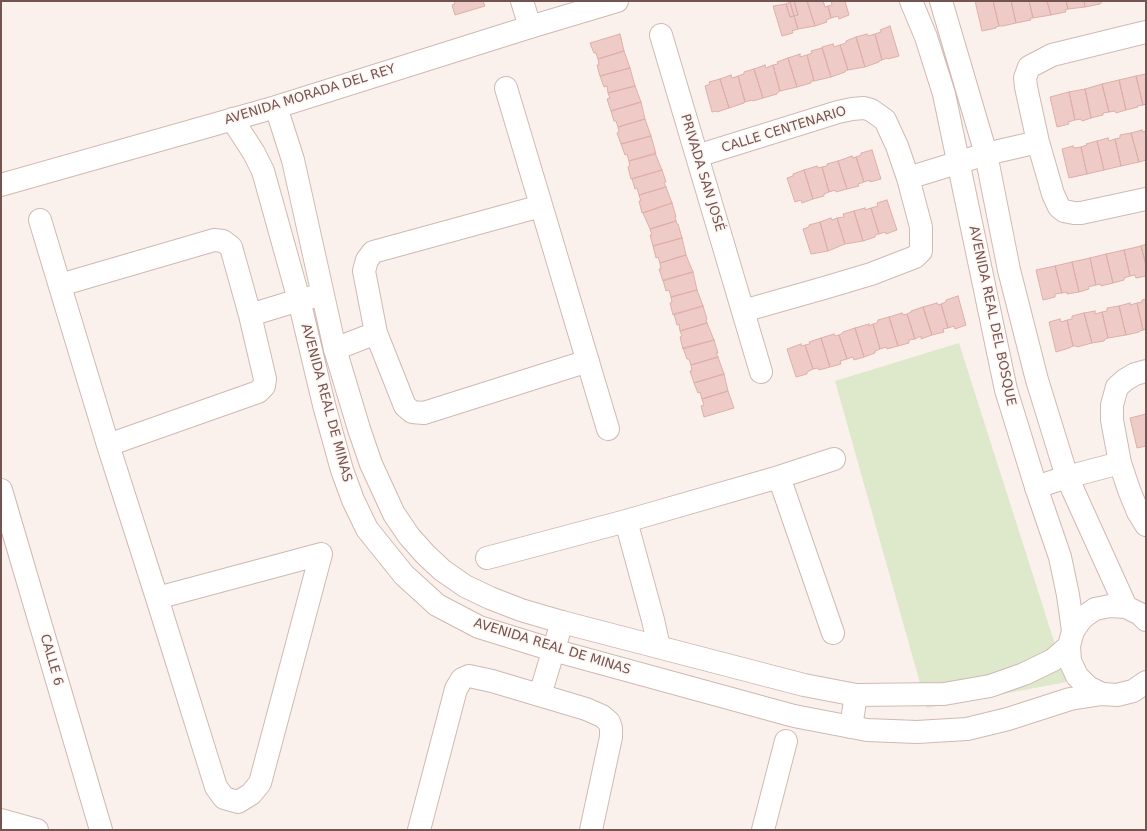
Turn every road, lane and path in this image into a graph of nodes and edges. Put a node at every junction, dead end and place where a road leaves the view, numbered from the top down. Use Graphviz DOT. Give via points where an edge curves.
graph roads {
  1 [pos="522,1"];
  2 [pos="617,1"];
  3 [pos="911,1"];
  4 [pos="941,1"];
  5 [pos="530,27"];
  6 [pos="1146,32"];
  7 [pos="661,35"];
  8 [pos="506,88"];
  9 [pos="276,107"];
  10 [pos="232,119"];
  11 [pos="1038,142"];
  12 [pos="986,154"];
  13 [pos="697,156"];
  14 [pos="959,163"];
  15 [pos="908,178"];
  16 [pos="1,185"];
  17 [pos="1146,199"];
  18 [pos="541,206"];
  19 [pos="40,220"];
  20 [pos="60,285"];
  21 [pos="322,295"];
  22 [pos="299,300"];
  23 [pos="743,311"];
  24 [pos="250,315"];
  25 [pos="376,333"];
  26 [pos="335,349"];
  27 [pos="588,361"];
  28 [pos="761,372"];
  29 [pos="1146,372"];
  30 [pos="608,429"];
  31 [pos="108,445"];
  32 [pos="834,459"];
  33 [pos="1120,463"];
  34 [pos="779,477"];
  35 [pos="1067,477"];
  36 [pos="1036,487"];
  37 [pos="1,490"];
  38 [pos="394,514"];
  39 [pos="626,521"];
  40 [pos="1146,525"];
  41 [pos="367,528"];
  42 [pos="487,558"];
  43 [pos="158,598"];
  44 [pos="1126,607"];
  45 [pos="1146,620"];
  46 [pos="562,622"];
  47 [pos="834,633"];
  48 [pos="1071,638"];
  49 [pos="659,647"];
  50 [pos="553,650"];
  51 [pos="1142,690"];
  52 [pos="1102,694"];
  53 [pos="540,695"];
  54 [pos="856,695"];
  55 [pos="851,727"];
  56 [pos="786,741"];
  57 [pos="1,820"];
  58 [pos="37,830"];
  59 [pos="101,830"];
  60 [pos="419,830"];
  61 [pos="591,830"];
  62 [pos="763,830"];
  1 -- 5 [label="street"];
  2 -- 5 [label="street, AVENIDA MORADA DEL REY"];
  3 -- 14 [label="street, AVENIDA REAL DEL BOSQUE" via="926,37 944,94"];
  4 -- 12 [label="street, AVENIDA REAL DEL BOSQUE"];
  5 -- 9 [label="street, AVENIDA MORADA DEL REY"];
  6 -- 11 [label="street" via="1052,55 1029,68 1025,78 1026,87"];
  7 -- 13 [label="street, PRIVADA SAN JOSÉ"];
  8 -- 18 [label="street"];
  9 -- 10 [label="street, AVENIDA MORADA DEL REY"];
  9 -- 21 [label="street, AVENIDA REAL DE MINAS" via="293,160"];
  10 -- 16 [label="street, AVENIDA MORADA DEL REY"];
  10 -- 22 [label="street, AVENIDA REAL DE MINAS" via="263,171"];
  11 -- 12 [label="street"];
  11 -- 17 [label="street" via="1054,194 1059,207 1064,211 1081,213"];
  12 -- 14 [label="street"];
  12 -- 35 [label="street, AVENIDA REAL DEL BOSQUE" via="1022,324"];
  13 -- 15 [label="street, CALLE CENTENARIO" via="838,112 864,108 885,120"];
  13 -- 23 [label="street, PRIVADA SAN JOSÉ"];
  14 -- 15 [label="street"];
  14 -- 36 [label="street, AVENIDA REAL DEL BOSQUE" via="1006,390"];
  15 -- 23 [label="street" via="921,227 921,251 915,257 844,282"];
  18 -- 25 [label="street" via="373,252 364,271"];
  18 -- 27 [label="street"];
  19 -- 20 [label="street"];
  20 -- 24 [label="street" via="214,240 223,241 231,247"];
  20 -- 31 [label="street"];
  21 -- 22 [label="street"];
  21 -- 26 [label="street, AVENIDA REAL DE MINAS"];
  22 -- 24 [label="street"];
  22 -- 41 [label="street, AVENIDA REAL DE MINAS" via="342,470"];
  23 -- 28 [label="street, PRIVADA SAN JOSÉ"];
  24 -- 31 [label="street" via="265,379 264,386 258,392"];
  25 -- 26 [label="street"];
  25 -- 27 [label="street" via="405,406 412,412 424,413"];
  26 -- 38 [label="street, AVENIDA REAL DE MINAS" via="369,457"];
  27 -- 30 [label="street"];
  29 -- 33 [label="street" via="1135,374 1125,380 1117,387 1114,395 1112,420"];
  31 -- 43 [label="street"];
  32 -- 34 [label="street"];
  33 -- 35 [label="street"];
  33 -- 40 [label="street" via="1132,498"];
  34 -- 39 [label="street"];
  34 -- 47 [label="street"];
  35 -- 36 [label="street"];
  35 -- 44 [label="street, AVENIDA REAL DEL BOSQUE"];
  36 -- 48 [label="street, AVENIDA REAL DEL BOSQUE" via="1060,557 1068,594"];
  37 -- 59 [label="street, CALLE 6"];
  38 -- 41 [label="street"];
  38 -- 46 [label="street, AVENIDA REAL DE MINAS" via="425,554 464,586 522,610"];
  39 -- 42 [label="street"];
  39 -- 49 [label="street"];
  41 -- 50 [label="street, AVENIDA REAL DE MINAS" via="404,575 437,605 479,627"];
  43 -- 43 [label="street" via="321,554 260,783 251,794 238,802 224,798 216,787"];
  44 -- 45 [label="street"];
  44 -- 48 [label="street, AVENIDA REAL DE MINAS" via="1110,606 1095,609 1082,618"];
  46 -- 49 [label="street, AVENIDA REAL DE MINAS"];
  46 -- 50 [label="street"];
  48 -- 52 [label="street, AVENIDA REAL DEL BOSQUE" via="1070,661 1077,676 1088,687"];
  48 -- 54 [label="street, AVENIDA REAL DE MINAS" via="1053,660 990,686 944,694"];
  49 -- 54 [label="street, AVENIDA REAL DE MINAS" via="796,683"];
  50 -- 53 [label="street"];
  50 -- 55 [label="street, AVENIDA REAL DE MINAS" via="794,716"];
  51 -- 52 [label="street, AVENIDA REAL DE MINAS" via="1118,695"];
  52 -- 55 [label="street, AVENIDA REAL DE MINAS" via="1070,699 967,729 917,732"];
  53 -- 60 [label="street" via="477,677 469,676 462,679 456,689"];
  53 -- 61 [label="street" via="586,709 609,722 611,737"];
  54 -- 55 [label="street"];
  56 -- 62 [label="street"];
  57 -- 58 [label="street"];
}
